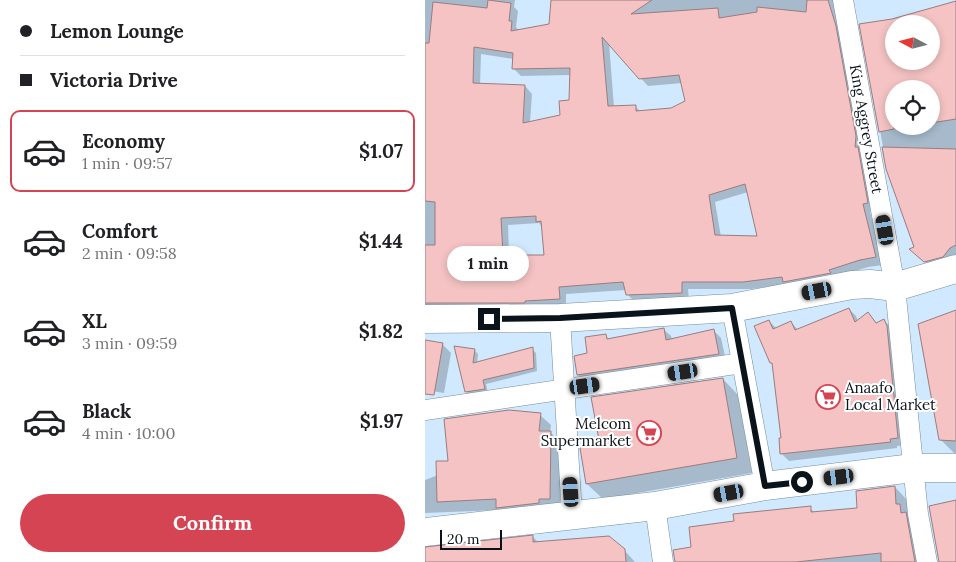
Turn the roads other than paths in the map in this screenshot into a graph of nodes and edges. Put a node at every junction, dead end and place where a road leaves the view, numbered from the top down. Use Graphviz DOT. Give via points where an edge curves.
graph roads {
  1 [pos="843,0"];
  2 [pos="956,254"];
  3 [pos="945,272"];
  4 [pos="895,287"];
  5 [pos="732,308"];
  6 [pos="560,318"];
  7 [pos="425,320"];
  8 [pos="742,363"];
  9 [pos="565,389"];
  10 [pos="425,410"];
  11 [pos="913,468"];
  12 [pos="956,468"];
  13 [pos="765,486"];
  14 [pos="655,506"];
  15 [pos="573,515"];
  16 [pos="425,532"];
  17 [pos="663,562"];
  18 [pos="927,562"];
  1 -- 4 [label="street, King Aggrey Street"];
  2 -- 3 [label="street"];
  3 -- 4 [label="street"];
  4 -- 5 [label="street" via="852,285"];
  4 -- 11 [label="street, King Aggrey Street"];
  5 -- 6 [label="street"];
  5 -- 8 [label="street"];
  6 -- 7 [label="street"];
  6 -- 9 [label="street"];
  8 -- 9 [label="street"];
  8 -- 13 [label="street"];
  9 -- 10 [label="street"];
  9 -- 15 [label="street"];
  11 -- 12 [label="street"];
  11 -- 13 [label="street"];
  11 -- 18 [label="street, King Aggrey Street"];
  13 -- 14 [label="street"];
  14 -- 15 [label="street"];
  14 -- 17 [label="street"];
  15 -- 16 [label="street"];
}
